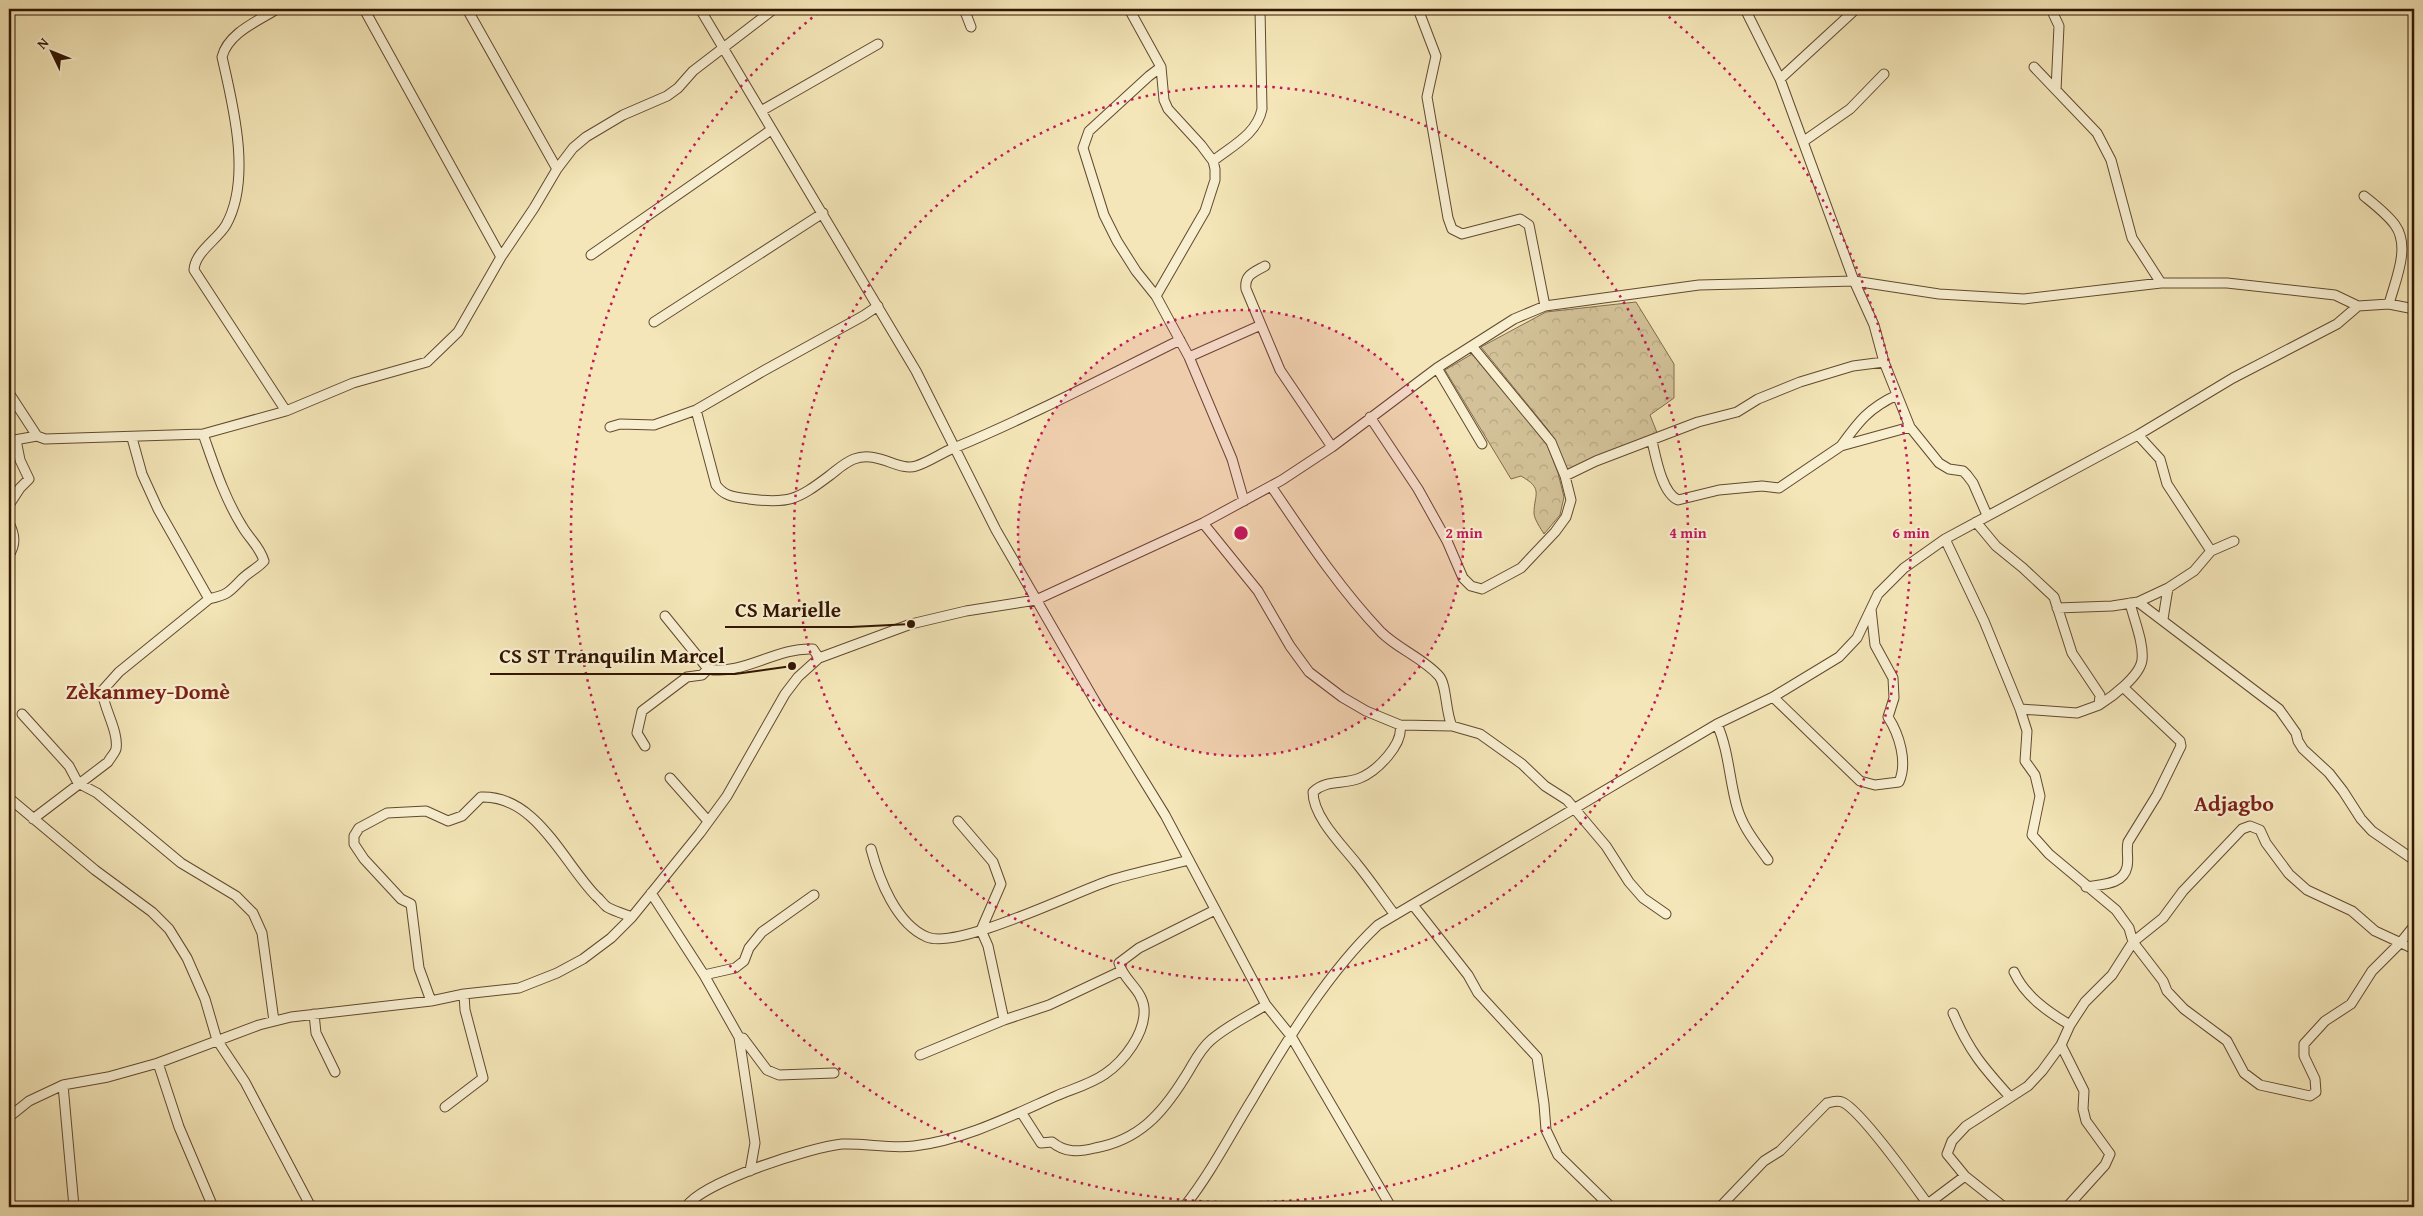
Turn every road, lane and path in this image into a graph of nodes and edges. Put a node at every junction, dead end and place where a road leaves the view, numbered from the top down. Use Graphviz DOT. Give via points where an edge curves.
graph roads {
  1 [pos="277,9"];
  2 [pos="364,9"];
  3 [pos="467,9"];
  4 [pos="700,9"];
  5 [pos="774,9"];
  6 [pos="964,9"];
  7 [pos="1129,9"];
  8 [pos="1260,9"];
  9 [pos="1418,9"];
  10 [pos="1745,9"];
  11 [pos="1856,9"];
  12 [pos="2051,9"];
  13 [pos="971,27"];
  14 [pos="878,44"];
  15 [pos="723,47"];
  16 [pos="2034,66"];
  17 [pos="1161,67"];
  18 [pos="1884,74"];
  19 [pos="1780,79"];
  20 [pos="2056,90"];
  21 [pos="761,112"];
  22 [pos="771,130"];
  23 [pos="1804,141"];
  24 [pos="1213,161"];
  25 [pos="557,169"];
  26 [pos="2364,196"];
  27 [pos="823,214"];
  28 [pos="591,255"];
  29 [pos="501,257"];
  30 [pos="1265,266"];
  31 [pos="1854,281"];
  32 [pos="2161,283"];
  33 [pos="1156,296"];
  34 [pos="2389,304"];
  35 [pos="878,306"];
  36 [pos="1545,306"];
  37 [pos="2358,306"];
  38 [pos="2414,309"];
  39 [pos="654,322"];
  40 [pos="1261,325"];
  41 [pos="1180,340"];
  42 [pos="1472,346"];
  43 [pos="1189,357"];
  44 [pos="1884,362"];
  45 [pos="1437,368"];
  46 [pos="9,393"];
  47 [pos="1898,395"];
  48 [pos="696,410"];
  49 [pos="286,411"];
  50 [pos="1370,417"];
  51 [pos="610,427"];
  52 [pos="1910,427"];
  53 [pos="203,434"];
  54 [pos="37,436"];
  55 [pos="2138,436"];
  56 [pos="132,438"];
  57 [pos="13,441"];
  58 [pos="1652,442"];
  59 [pos="1482,444"];
  60 [pos="1841,446"];
  61 [pos="955,447"];
  62 [pos="1332,447"];
  63 [pos="1565,476"];
  64 [pos="1271,486"];
  65 [pos="1244,500"];
  66 [pos="9,505"];
  67 [pos="1987,515"];
  68 [pos="1976,522"];
  69 [pos="9,523"];
  70 [pos="1203,523"];
  71 [pos="1946,539"];
  72 [pos="2234,541"];
  73 [pos="2211,551"];
  74 [pos="9,556"];
  75 [pos="2168,588"];
  76 [pos="209,598"];
  77 [pos="1036,600"];
  78 [pos="2134,602"];
  79 [pos="2057,608"];
  80 [pos="1871,609"];
  81 [pos="665,616"];
  82 [pos="2163,620"];
  83 [pos="819,658"];
  84 [pos="708,670"];
  85 [pos="2123,687"];
  86 [pos="1773,697"];
  87 [pos="2099,704"];
  88 [pos="2020,709"];
  89 [pos="22,714"];
  90 [pos="1717,724"];
  91 [pos="1400,725"];
  92 [pos="1452,726"];
  93 [pos="645,746"];
  94 [pos="670,778"];
  95 [pos="78,783"];
  96 [pos="9,798"];
  97 [pos="1577,809"];
  98 [pos="33,819"];
  99 [pos="708,821"];
  100 [pos="958,821"];
  101 [pos="871,849"];
  102 [pos="1189,860"];
  103 [pos="1768,860"];
  104 [pos="2414,860"];
  105 [pos="2086,887"];
  106 [pos="650,893"];
  107 [pos="814,895"];
  108 [pos="1413,905"];
  109 [pos="1216,910"];
  110 [pos="1666,914"];
  111 [pos="1395,915"];
  112 [pos="632,917"];
  113 [pos="2414,926"];
  114 [pos="981,930"];
  115 [pos="2133,942"];
  116 [pos="2402,942"];
  117 [pos="2414,949"];
  118 [pos="1121,971"];
  119 [pos="2014,972"];
  120 [pos="704,975"];
  121 [pos="464,994"];
  122 [pos="431,1001"];
  123 [pos="1266,1005"];
  124 [pos="1953,1013"];
  125 [pos="314,1014"];
  126 [pos="1004,1020"];
  127 [pos="274,1021"];
  128 [pos="2070,1025"];
  129 [pos="1291,1036"];
  130 [pos="739,1037"];
  131 [pos="217,1040"];
  132 [pos="2061,1045"];
  133 [pos="920,1055"];
  134 [pos="158,1063"];
  135 [pos="335,1072"];
  136 [pos="834,1073"];
  137 [pos="63,1085"];
  138 [pos="2010,1097"];
  139 [pos="445,1107"];
  140 [pos="1021,1112"];
  141 [pos="9,1117"];
  142 [pos="750,1172"];
  143 [pos="1964,1176"];
  144 [pos="1925,1205"];
  145 [pos="74,1207"];
  146 [pos="213,1207"];
  147 [pos="311,1207"];
  148 [pos="686,1207"];
  149 [pos="1184,1207"];
  150 [pos="1391,1207"];
  151 [pos="1611,1207"];
  152 [pos="1720,1207"];
  153 [pos="2004,1207"];
  154 [pos="2067,1207"];
  1 -- 49 [label="street" via="234,37 224,49 222,56 238,151 238,187 226,224 194,262 194,270"];
  2 -- 29 [label="street"];
  3 -- 25 [label="street"];
  4 -- 15 [label="street"];
  5 -- 15 [label="street"];
  6 -- 13 [label="street"];
  7 -- 17 [label="street"];
  8 -- 24 [label="street" via="1260,120 1252,131"];
  9 -- 36 [label="street" via="1436,56 1427,97 1452,229 1462,234 1520,219 1526,221"];
  10 -- 19 [label="street"];
  11 -- 19 [label="street"];
  12 -- 20 [label="street" via="2059,26"];
  14 -- 21 [label="street"];
  15 -- 21 [label="street"];
  15 -- 25 [label="street" via="667,96 623,115 586,138 573,148"];
  16 -- 20 [label="street"];
  17 -- 24 [label="street" via="1168,109"];
  17 -- 33 [label="street" via="1089,131 1083,148 1104,215 1136,271"];
  18 -- 23 [label="street" via="1850,109"];
  19 -- 23 [label="street"];
  20 -- 32 [label="street" via="2097,134 2111,160 2132,238"];
  21 -- 22 [label="street"];
  22 -- 27 [label="street"];
  22 -- 28 [label="street"];
  23 -- 31 [label="street"];
  24 -- 33 [label="street" via="1215,180 1205,211"];
  25 -- 29 [label="street"];
  26 -- 34 [label="street" via="2390,219 2400,236 2400,260"];
  27 -- 35 [label="street"];
  27 -- 39 [label="street"];
  29 -- 49 [label="street" via="458,332 427,362 353,383"];
  30 -- 40 [label="street" via="1248,275 1245,283"];
  31 -- 32 [label="street" via="1939,294 2024,299"];
  31 -- 36 [label="street" via="1699,285"];
  31 -- 44 [label="street" via="1874,325"];
  32 -- 37 [label="street" via="2227,283 2336,295"];
  33 -- 41 [label="street"];
  34 -- 37 [label="street"];
  34 -- 38 [label="street"];
  35 -- 48 [label="street"];
  35 -- 61 [label="street"];
  36 -- 42 [label="street" via="1514,320"];
  37 -- 55 [label="street" via="2337,324 2233,378"];
  40 -- 43 [label="street"];
  40 -- 62 [label="street" via="1280,370"];
  41 -- 43 [label="street"];
  41 -- 61 [label="street" via="1032,415"];
  42 -- 45 [label="street"];
  42 -- 63 [label="street" via="1551,442"];
  43 -- 65 [label="street" via="1232,459"];
  44 -- 47 [label="street"];
  44 -- 58 [label="street" via="1853,366 1800,382 1758,399 1737,412 1698,422"];
  45 -- 50 [label="street"];
  45 -- 59 [label="street"];
  46 -- 54 [label="street"];
  47 -- 52 [label="street"];
  47 -- 60 [label="street" via="1876,405"];
  48 -- 51 [label="street" via="654,425 620,424"];
  48 -- 61 [label="street" via="716,484 727,496 736,498 770,502 790,500 801,496 853,459 867,455 915,467"];
  49 -- 53 [label="street"];
  50 -- 62 [label="street"];
  50 -- 63 [label="street" via="1418,489 1463,578 1471,586 1482,589 1520,568 1555,532 1566,517 1571,500"];
  52 -- 60 [label="street"];
  52 -- 67 [label="street" via="1939,463 1967,475"];
  53 -- 56 [label="street"];
  53 -- 76 [label="street" via="220,482 242,528 260,548 264,561 235,588 220,597"];
  54 -- 56 [label="street" via="45,439"];
  54 -- 57 [label="street"];
  55 -- 67 [label="street"];
  55 -- 73 [label="street" via="2160,459 2167,484"];
  56 -- 76 [label="street" via="142,474 158,509"];
  57 -- 66 [label="street" via="29,479"];
  58 -- 60 [label="street" via="1668,492 1678,500 1719,490 1762,486 1779,488"];
  58 -- 63 [label="street" via="1596,461"];
  61 -- 77 [label="street" via="996,530"];
  62 -- 64 [label="street"];
  64 -- 65 [label="street"];
  64 -- 92 [label="street" via="1326,566 1382,633 1440,676"];
  65 -- 70 [label="street"];
  67 -- 68 [label="street"];
  68 -- 71 [label="street"];
  68 -- 79 [label="street" via="1996,546 2049,590"];
  69 -- 74 [label="street" via="14,532 14,547"];
  70 -- 77 [label="street"];
  70 -- 91 [label="street" via="1258,591 1309,672 1350,701"];
  71 -- 80 [label="street" via="1904,568 1878,594"];
  71 -- 88 [label="street"];
  72 -- 73 [label="street"];
  73 -- 75 [label="street" via="2194,572"];
  75 -- 78 [label="street"];
  75 -- 82 [label="street"];
  76 -- 95 [label="street" via="118,672 102,691 116,749 108,762"];
  77 -- 83 [label="street" via="911,624"];
  77 -- 102 [label="street"];
  78 -- 79 [label="street"];
  78 -- 82 [label="street"];
  78 -- 85 [label="street" via="2142,663"];
  79 -- 87 [label="street" via="2072,653 2100,695"];
  80 -- 86 [label="street" via="1857,638 1839,657"];
  80 -- 86 [label="street" via="1875,645 1893,678 1894,698 1888,717 1896,730 1901,751 1903,773 1899,782 1875,785 1860,781"];
  81 -- 84 [label="street"];
  82 -- 104 [label="street" via="2279,709 2303,749 2329,772 2360,819"];
  83 -- 84 [label="street" via="813,649 797,648 719,672"];
  83 -- 99 [label="street" via="785,694 735,783"];
  84 -- 93 [label="street" via="702,675 687,677 642,711 637,732"];
  85 -- 87 [label="street"];
  85 -- 105 [label="street" via="2181,746 2157,795 2128,842 2128,865 2123,876 2117,881"];
  86 -- 90 [label="street"];
  87 -- 88 [label="street" via="2077,713"];
  88 -- 105 [label="street" via="2027,731 2025,761 2035,775 2040,796 2032,835"];
  89 -- 95 [label="street" via="69,766"];
  90 -- 97 [label="street"];
  90 -- 103 [label="street" via="1727,751 1743,823"];
  91 -- 92 [label="street"];
  91 -- 111 [label="street" via="1402,733 1399,739 1380,762 1361,777 1326,783 1313,792 1313,801 1330,833"];
  92 -- 97 [label="street" via="1480,734"];
  94 -- 99 [label="street"];
  95 -- 98 [label="street"];
  95 -- 127 [label="street" via="97,793 182,863 236,896 253,913 262,933"];
  96 -- 98 [label="street"];
  97 -- 108 [label="street"];
  97 -- 110 [label="street" via="1629,882 1643,898"];
  98 -- 131 [label="street" via="152,912 169,929 187,958 205,999"];
  99 -- 106 [label="street"];
  100 -- 114 [label="street" via="993,862 1001,884"];
  101 -- 114 [label="street" via="892,902 910,925 928,938 952,938"];
  102 -- 109 [label="street"];
  102 -- 114 [label="street" via="1112,880"];
  105 -- 115 [label="street" via="2116,910 2129,928"];
  106 -- 112 [label="street"];
  106 -- 120 [label="street"];
  107 -- 120 [label="street" via="762,932 749,948 744,961 735,968"];
  108 -- 111 [label="street"];
  108 -- 151 [label="street" via="1468,975 1478,993 1537,1057 1546,1130 1558,1154"];
  109 -- 118 [label="street" via="1139,948 1119,963"];
  109 -- 123 [label="street"];
  111 -- 129 [label="street" via="1378,925 1356,946"];
  112 -- 121 [label="street" via="583,959 557,973 519,988"];
  112 -- 122 [label="street" via="607,907 584,883 543,829 509,802 492,796 481,797 462,816 448,821 426,810 378,816 359,828 354,844 383,880 410,904 419,968"];
  113 -- 116 [label="street"];
  114 -- 126 [label="street" via="988,946"];
  115 -- 116 [label="street" via="2163,918 2204,868 2242,829 2250,826 2260,830 2289,874 2307,890 2352,911 2375,931"];
  115 -- 116 [label="street" via="2176,1002 2227,1041 2244,1073 2260,1085 2310,1096 2316,1092 2315,1079 2304,1056 2304,1044 2325,1021 2351,1004 2372,971"];
  115 -- 128 [label="street" via="2112,975 2085,1002"];
  116 -- 117 [label="street"];
  118 -- 126 [label="street" via="1049,1005"];
  118 -- 140 [label="street" via="1138,992 1144,1008 1141,1031 1129,1048 1103,1076"];
  119 -- 128 [label="street" via="2047,1011"];
  120 -- 130 [label="street"];
  121 -- 122 [label="street"];
  121 -- 139 [label="street" via="465,1010 483,1078"];
  122 -- 125 [label="street"];
  123 -- 129 [label="street"];
  123 -- 140 [label="street" via="1211,1039 1163,1107 1145,1128 1134,1134 1104,1147 1078,1152 1060,1149 1052,1142 1042,1143"];
  124 -- 138 [label="street" via="1966,1044"];
  125 -- 127 [label="street"];
  125 -- 135 [label="street" via="316,1033"];
  126 -- 133 [label="street"];
  127 -- 131 [label="street"];
  128 -- 132 [label="street"];
  129 -- 149 [label="street"];
  129 -- 150 [label="street"];
  130 -- 136 [label="street" via="767,1070 779,1075"];
  130 -- 142 [label="street" via="755,1143"];
  131 -- 134 [label="street"];
  131 -- 147 [label="street" via="245,1082"];
  132 -- 138 [label="street" via="2028,1086"];
  132 -- 154 [label="street" via="2084,1091 2086,1120 2110,1154 2105,1165"];
  134 -- 137 [label="street"];
  134 -- 146 [label="street" via="179,1127"];
  137 -- 141 [label="street" via="29,1101"];
  137 -- 145 [label="street"];
  138 -- 143 [label="street" via="1966,1126 1948,1147 1947,1154"];
  140 -- 142 [label="street" via="955,1138 913,1146 844,1144 821,1147"];
  142 -- 148 [label="street" via="711,1187"];
  143 -- 144 [label="street"];
  143 -- 153 [label="street"];
  144 -- 152 [label="street" via="1900,1165 1855,1113 1843,1102 1834,1101 1826,1103 1780,1152 1764,1161"];
}
